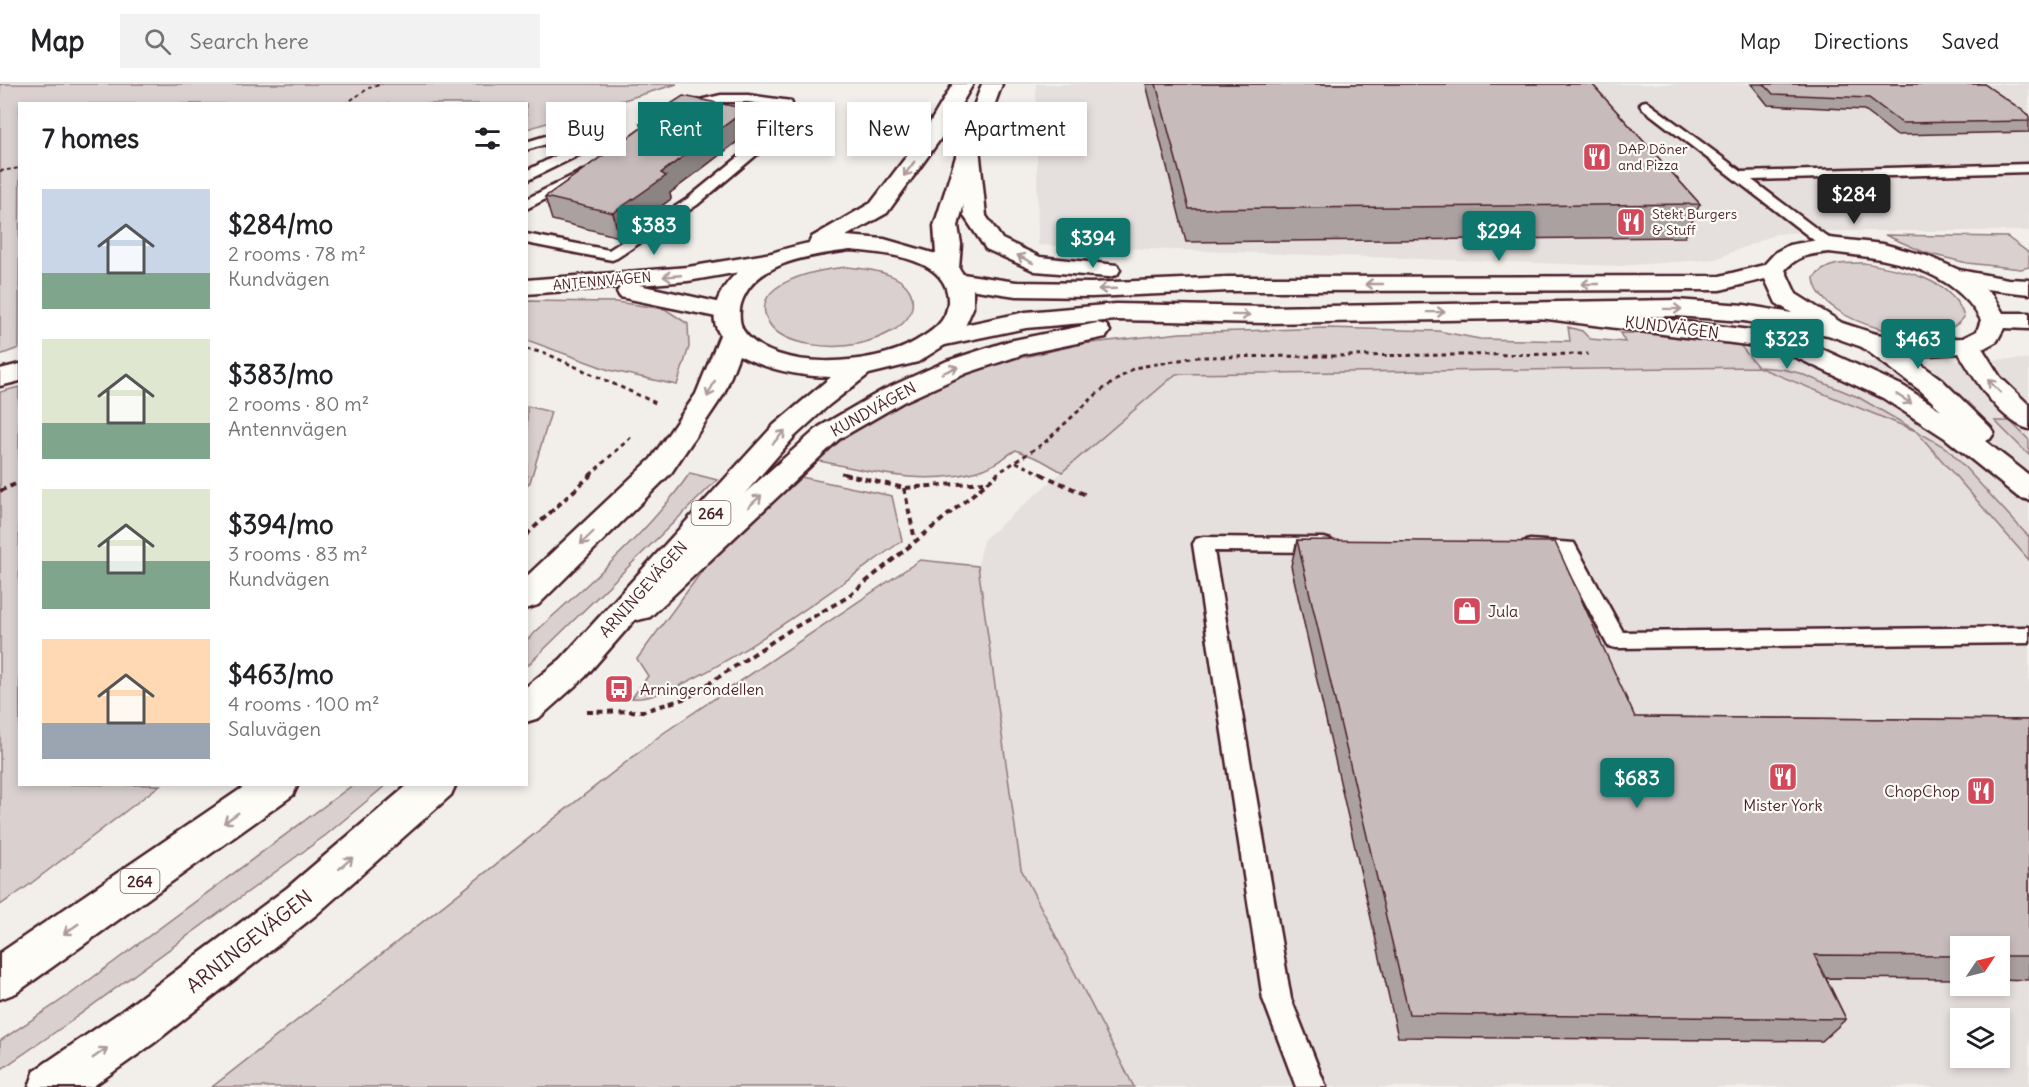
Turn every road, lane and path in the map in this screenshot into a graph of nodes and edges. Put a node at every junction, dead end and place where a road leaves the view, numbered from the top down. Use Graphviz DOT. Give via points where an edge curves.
graph roads {
  1 [pos="382,84"];
  2 [pos="963,84"];
  3 [pos="992,84"];
  4 [pos="348,102"];
  5 [pos="706,102"];
  6 [pos="985,102"];
  7 [pos="1646,105"];
  8 [pos="528,145"];
  9 [pos="966,156"];
  10 [pos="970,156"];
  11 [pos="600,166"];
  12 [pos="18,168"];
  13 [pos="2029,168"];
  14 [pos="0,171"];
  15 [pos="528,176"];
  16 [pos="1738,176"];
  17 [pos="528,204"];
  18 [pos="528,238"];
  19 [pos="1829,245"];
  20 [pos="811,248"];
  21 [pos="772,261"];
  22 [pos="1773,270"];
  23 [pos="952,275"];
  24 [pos="1952,276"];
  25 [pos="1228,284"];
  26 [pos="533,287"];
  27 [pos="2029,287"];
  28 [pos="1524,311"];
  29 [pos="1183,314"];
  30 [pos="1994,320"];
  31 [pos="2029,321"];
  32 [pos="730,323"];
  33 [pos="1833,328"];
  34 [pos="940,338"];
  35 [pos="1871,341"];
  36 [pos="1968,346"];
  37 [pos="528,349"];
  38 [pos="1592,354"];
  39 [pos="860,368"];
  40 [pos="18,373"];
  41 [pos="0,378"];
  42 [pos="665,406"];
  43 [pos="2029,420"];
  44 [pos="639,429"];
  45 [pos="1015,461"];
  46 [pos="835,471"];
  47 [pos="985,482"];
  48 [pos="18,483"];
  49 [pos="2029,484"];
  50 [pos="904,488"];
  51 [pos="2029,490"];
  52 [pos="0,491"];
  53 [pos="1086,495"];
  54 [pos="528,533"];
  55 [pos="915,541"];
  56 [pos="1344,545"];
  57 [pos="1508,547"];
  58 [pos="528,595"];
  59 [pos="2029,635"];
  60 [pos="573,668"];
  61 [pos="528,706"];
  62 [pos="578,712"];
  63 [pos="276,786"];
  64 [pos="435,786"];
  65 [pos="0,978"];
  66 [pos="52,1087"];
  67 [pos="1311,1087"];
  1 -- 4 [label="path"];
  2 -- 20 [label="street, one-way" via="931,138 879,208"];
  3 -- 6 [label="street, 264"];
  5 -- 18 [label="lane" via="739,97 787,104 791,121 692,202 612,255"];
  7 -- 16 [label="lane"];
  8 -- 15 [label="lane" via="572,132 594,135 580,149"];
  9 -- 23 [label="street, 264" via="946,226"];
  25 -- 10 [label="street, one-way" via="1035,264 994,244 975,216"];
  11 -- 17 [label="lane"];
  12 -- 14 [label="path"];
  13 -- 16 [label="lane"];
  16 -- 19 [label="lane"];
  19 -- 22 [label="street" via="1801,248 1781,257"];
  19 -- 24 [label="street" via="1883,250"];
  20 -- 21 [label="street"];
  20 -- 23 [label="street" via="850,243 889,246 922,255"];
  21 -- 26 [label="street, ANTENNVÄGEN, one-way" via="688,274"];
  21 -- 32 [label="street" via="753,271 729,297"];
  22 -- 25 [label="street, one-way" via="1720,283"];
  22 -- 33 [label="street" via="1785,298"];
  25 -- 23 [label="street, one-way" via="1016,289"];
  23 -- 34 [label="street, 264" via="962,299 957,319"];
  24 -- 27 [label="street"];
  24 -- 30 [label="street" via="1983,300"];
  26 -- 32 [label="street, ANTENNVÄGEN" via="644,293"];
  29 -- 28 [label="street, KUNDVÄGEN, one-way"];
  28 -- 33 [label="street, KUNDVÄGEN, one-way" via="1676,308 1744,313"];
  28 -- 51 [label="street, KUNDVÄGEN, one-way" via="1757,338 1804,351 1893,392 1955,432"];
  29 -- 34 [label="street, KUNDVÄGEN" via="1116,312 1026,320"];
  60 -- 29 [label="street, KUNDVÄGEN, one-way" via="829,433 893,396 957,366 1018,348"];
  30 -- 31 [label="street"];
  30 -- 36 [label="street" via="1988,335"];
  32 -- 39 [label="street, 264" via="753,352 783,364 820,370"];
  32 -- 58 [label="street, one-way" via="710,394 661,466"];
  33 -- 35 [label="street"];
  34 -- 39 [label="street, 264" via="905,357"];
  35 -- 36 [label="street" via="1912,348"];
  35 -- 49 [label="street" via="1948,400"];
  43 -- 36 [label="street, one-way" via="1989,382"];
  37 -- 42 [label="path" via="545,353"];
  38 -- 45 [label="path" via="1197,357 1134,368"];
  60 -- 39 [label="street, ARNINGEVÄGEN / 264, one-way" via="784,431"];
  40 -- 41 [label="street"];
  44 -- 54 [label="path"];
  45 -- 47 [label="path"];
  45 -- 53 [label="path"];
  46 -- 50 [label="path"];
  47 -- 50 [label="path"];
  47 -- 55 [label="path"];
  48 -- 52 [label="path"];
  50 -- 55 [label="path"];
  55 -- 62 [label="path" via="846,598 687,698 644,711"];
  56 -- 67 [label="lane" via="1203,544 1277,999"];
  57 -- 59 [label="lane" via="1566,548 1616,640"];
  60 -- 61 [label="street, ARNINGEVÄGEN / 264"];
  63 -- 65 [label="street, 264, one-way"];
  66 -- 64 [label="street, ARNINGEVÄGEN, one-way" via="138,1027 302,901"];
}
